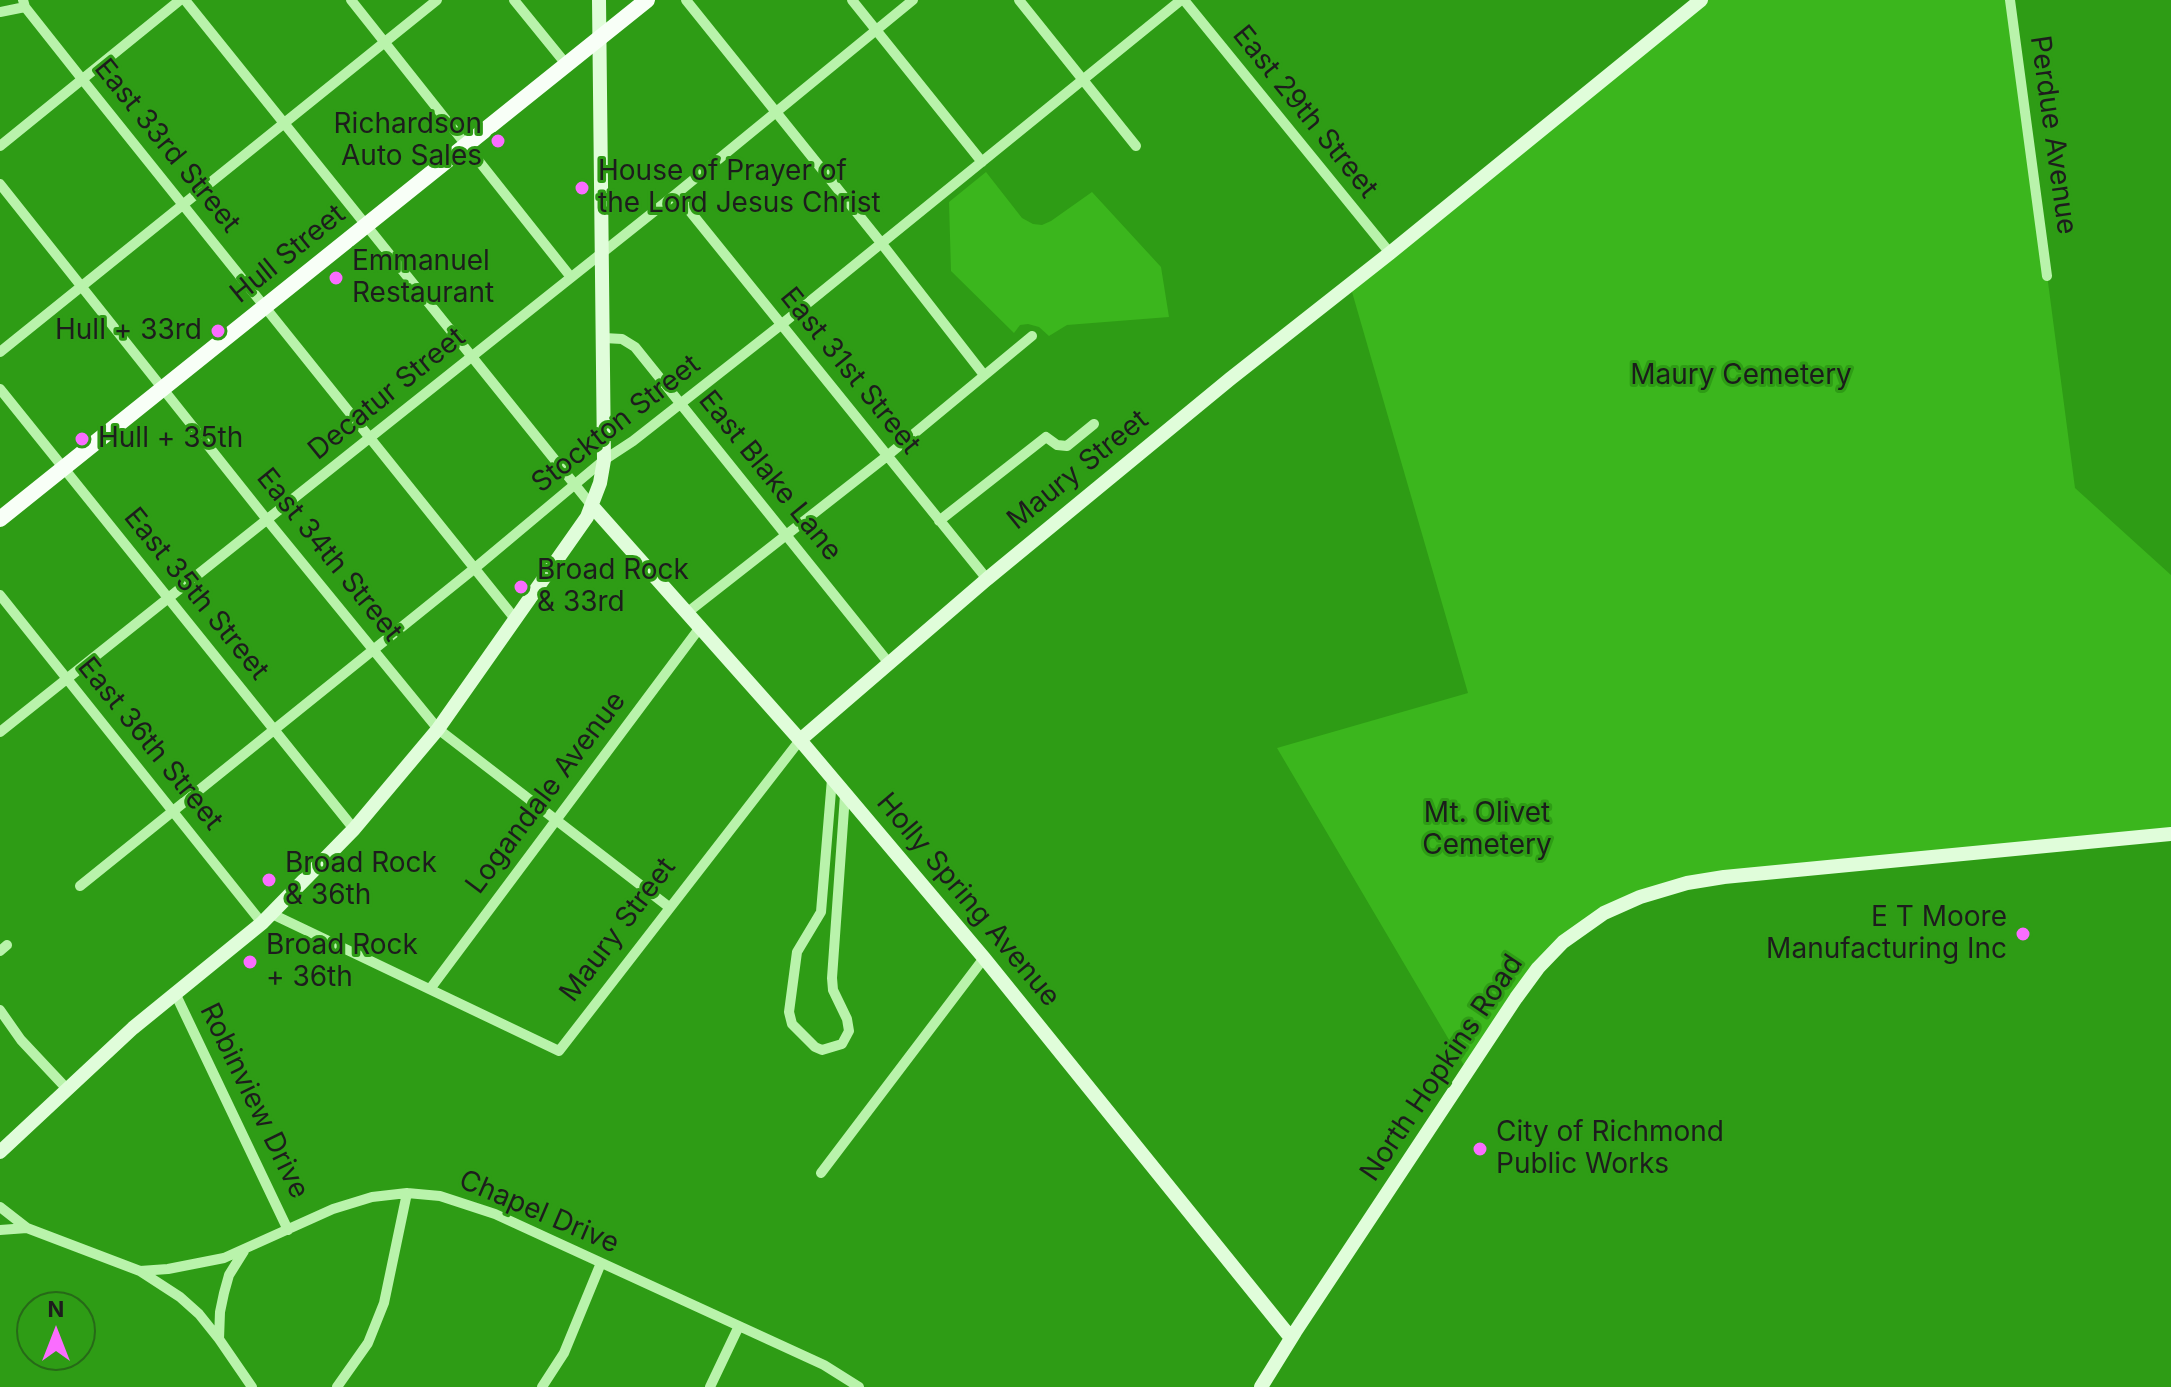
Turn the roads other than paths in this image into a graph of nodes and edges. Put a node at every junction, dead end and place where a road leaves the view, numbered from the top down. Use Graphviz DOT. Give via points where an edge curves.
graph roads {
  1 [pos="182,0"];
  2 [pos="351,0"];
  3 [pos="437,0"];
  4 [pos="514,0"];
  5 [pos="599,0"];
  6 [pos="647,0"];
  7 [pos="686,0"];
  8 [pos="852,0"];
  9 [pos="913,0"];
  10 [pos="1019,0"];
  11 [pos="1183,0"];
  12 [pos="1701,0"];
  13 [pos="2010,0"];
  14 [pos="24,4"];
  15 [pos="0,12"];
  16 [pos="876,30"];
  17 [pos="599,38"];
  18 [pos="384,43"];
  19 [pos="566,64"];
  20 [pos="82,79"];
  21 [pos="1083,79"];
  22 [pos="776,112"];
  23 [pos="284,124"];
  24 [pos="465,145"];
  25 [pos="0,146"];
  26 [pos="1136,146"];
  27 [pos="982,162"];
  28 [pos="0,184"];
  29 [pos="676,194"];
  30 [pos="183,205"];
  31 [pos="365,226"];
  32 [pos="882,244"];
  33 [pos="602,251"];
  34 [pos="1390,253"];
  35 [pos="570,276"];
  36 [pos="2047,276"];
  37 [pos="82,286"];
  38 [pos="265,307"];
  39 [pos="782,324"];
  40 [pos="1032,336"];
  41 [pos="604,338"];
  42 [pos="0,352"];
  43 [pos="471,357"];
  44 [pos="984,375"];
  45 [pos="164,387"];
  46 [pos="0,389"];
  47 [pos="680,404"];
  48 [pos="1094,424"];
  49 [pos="370,437"];
  50 [pos="887,456"];
  51 [pos="604,460"];
  52 [pos="64,468"];
  53 [pos="575,485"];
  54 [pos="592,506"];
  55 [pos="0,519"];
  56 [pos="268,521"];
  57 [pos="939,521"];
  58 [pos="786,534"];
  59 [pos="475,568"];
  60 [pos="987,579"];
  61 [pos="0,595"];
  62 [pos="169,599"];
  63 [pos="688,612"];
  64 [pos="516,620"];
  65 [pos="701,626"];
  66 [pos="374,649"];
  67 [pos="888,662"];
  68 [pos="68,680"];
  69 [pos="438,729"];
  70 [pos="274,730"];
  71 [pos="0,732"];
  72 [pos="800,740"];
  73 [pos="832,779"];
  74 [pos="845,795"];
  75 [pos="173,811"];
  76 [pos="556,820"];
  77 [pos="354,829"];
  78 [pos="2171,834"];
  79 [pos="80,886"];
  80 [pos="669,907"];
  81 [pos="267,918"];
  82 [pos="984,958"];
  83 [pos="430,989"];
  84 [pos="175,993"];
  85 [pos="0,1010"];
  86 [pos="559,1051"];
  87 [pos="67,1089"];
  88 [pos="0,1152"];
  89 [pos="821,1173"];
  90 [pos="407,1193"];
  91 [pos="0,1207"];
  92 [pos="27,1228"];
  93 [pos="0,1230"];
  94 [pos="288,1230"];
  95 [pos="244,1251"];
  96 [pos="601,1263"];
  97 [pos="140,1271"];
  98 [pos="739,1326"];
  99 [pos="1291,1338"];
  100 [pos="219,1339"];
  101 [pos="252,1387"];
  102 [pos="337,1387"];
  103 [pos="542,1387"];
  104 [pos="710,1387"];
  105 [pos="859,1387"];
  106 [pos="1261,1387"];
  1 -- 20 [label="street"];
  1 -- 23 [label="street"];
  2 -- 18 [label="street"];
  3 -- 18 [label="street"];
  4 -- 19 [label="street"];
  5 -- 17 [label="main road"];
  6 -- 17 [label="main road, Hull Street"];
  7 -- 22 [label="street"];
  8 -- 16 [label="street"];
  9 -- 16 [label="street, Decatur Street"];
  10 -- 21 [label="street"];
  11 -- 21 [label="street, Stockton Street"];
  11 -- 34 [label="street, East 29th Street"];
  12 -- 34 [label="main road, Maury Street"];
  13 -- 36 [label="street, Perdue Avenue"];
  14 -- 15 [label="street"];
  14 -- 20 [label="street, East 33rd Street"];
  16 -- 22 [label="street, Decatur Street"];
  16 -- 27 [label="street"];
  17 -- 19 [label="main road, Hull Street"];
  17 -- 33 [label="main road"];
  18 -- 23 [label="street"];
  18 -- 24 [label="street"];
  19 -- 24 [label="main road, Hull Street"];
  20 -- 25 [label="street"];
  20 -- 30 [label="street, East 33rd Street"];
  21 -- 26 [label="street"];
  21 -- 27 [label="street, Stockton Street"];
  22 -- 29 [label="street, Decatur Street"];
  22 -- 32 [label="street"];
  23 -- 30 [label="street"];
  23 -- 31 [label="street"];
  24 -- 31 [label="main road, Hull Street"];
  24 -- 35 [label="street"];
  27 -- 32 [label="street, Stockton Street"];
  28 -- 37 [label="street, East 34th Street"];
  29 -- 33 [label="street, Decatur Street"];
  29 -- 39 [label="street, East 31st Street"];
  30 -- 37 [label="street"];
  30 -- 38 [label="street, East 33rd Street"];
  31 -- 38 [label="main road, Hull Street"];
  31 -- 43 [label="street"];
  32 -- 39 [label="street, Stockton Street"];
  32 -- 44 [label="street"];
  33 -- 35 [label="street, Decatur Street"];
  33 -- 41 [label="main road"];
  34 -- 60 [label="main road, Maury Street"];
  35 -- 43 [label="street, Decatur Street"];
  37 -- 42 [label="street"];
  37 -- 45 [label="street, East 34th Street"];
  38 -- 45 [label="main road, Hull Street"];
  38 -- 49 [label="street, East 33rd Street"];
  39 -- 47 [label="street, Stockton Street"];
  39 -- 50 [label="street, East 31st Street"];
  40 -- 44 [label="street"];
  41 -- 47 [label="street, East Blake Lane" via="622,339 635,347"];
  41 -- 51 [label="main road"];
  43 -- 49 [label="street, Decatur Street"];
  43 -- 53 [label="street"];
  44 -- 50 [label="street"];
  45 -- 52 [label="main road, Hull Street"];
  45 -- 56 [label="street, East 34th Street"];
  46 -- 52 [label="street, East 35th Street"];
  47 -- 51 [label="street, Stockton Street"];
  47 -- 58 [label="street, East Blake Lane"];
  48 -- 57 [label="street" via="1067,446 1046,437"];
  49 -- 56 [label="street, Decatur Street"];
  49 -- 59 [label="street, East 33rd Street"];
  50 -- 57 [label="street, East 31st Street"];
  50 -- 58 [label="street"];
  51 -- 53 [label="street, Stockton Street"];
  51 -- 54 [label="main road"];
  52 -- 55 [label="main road, Hull Street"];
  52 -- 62 [label="street, East 35th Street"];
  53 -- 54 [label="street"];
  53 -- 59 [label="street, Stockton Street"];
  54 -- 63 [label="main road, Holly Spring Avenue"];
  54 -- 64 [label="main road"];
  56 -- 62 [label="street, Decatur Street"];
  56 -- 66 [label="street, East 34th Street"];
  57 -- 60 [label="street, East 31st Street"];
  58 -- 63 [label="street"];
  58 -- 67 [label="street, East Blake Lane"];
  59 -- 64 [label="street, East 33rd Street"];
  59 -- 66 [label="street, Stockton Street"];
  60 -- 67 [label="main road, Maury Street"];
  61 -- 68 [label="street, East 36th Street"];
  62 -- 68 [label="street, Decatur Street"];
  62 -- 70 [label="street, East 35th Street"];
  63 -- 65 [label="main road, Holly Spring Avenue"];
  64 -- 69 [label="main road"];
  65 -- 72 [label="main road, Holly Spring Avenue"];
  65 -- 76 [label="street, Logandale Avenue"];
  66 -- 69 [label="street, East 34th Street"];
  66 -- 70 [label="street, Stockton Street"];
  67 -- 72 [label="main road, Maury Street"];
  68 -- 71 [label="street, Decatur Street"];
  68 -- 75 [label="street, East 36th Street"];
  69 -- 76 [label="street, East 34th Street"];
  69 -- 77 [label="main road"];
  70 -- 75 [label="street, Stockton Street"];
  70 -- 77 [label="street, East 35th Street"];
  72 -- 73 [label="main road, Holly Spring Avenue"];
  72 -- 80 [label="street, Maury Street"];
  73 -- 74 [label="main road, Holly Spring Avenue"];
  73 -- 74 [label="street" via="821,912 797,952 789,1012 792,1024 822,1050 837,1048 849,1031 832,978"];
  74 -- 82 [label="main road, Holly Spring Avenue"];
  75 -- 79 [label="street, Stockton Street"];
  75 -- 81 [label="street, East 36th Street"];
  76 -- 80 [label="street, East 34th Street"];
  76 -- 83 [label="street, Logandale Avenue"];
  77 -- 81 [label="main road"];
  78 -- 99 [label="main road, North Hopkins Road" via="1724,877 1654,893 1604,913 1570,935 1531,978"];
  80 -- 86 [label="street, Maury Street"];
  81 -- 83 [label="street, East 36th Street"];
  81 -- 84 [label="main road"];
  82 -- 89 [label="street"];
  82 -- 99 [label="main road, Holly Spring Avenue"];
  83 -- 86 [label="street, East 36th Street"];
  84 -- 87 [label="main road"];
  84 -- 94 [label="street, Robinview Drive"];
  85 -- 87 [label="street"];
  87 -- 88 [label="main road"];
  90 -- 94 [label="street, Chapel Drive" via="352,1202"];
  90 -- 96 [label="street, Chapel Drive" via="440,1196 495,1214"];
  90 -- 102 [label="street" via="384,1303 368,1343"];
  91 -- 92 [label="street"];
  92 -- 93 [label="street"];
  92 -- 97 [label="street"];
  94 -- 95 [label="street, Chapel Drive"];
  95 -- 97 [label="street, Chapel Drive"];
  95 -- 100 [label="street" via="229,1275"];
  96 -- 98 [label="street, Chapel Drive"];
  96 -- 103 [label="street" via="564,1353"];
  97 -- 100 [label="street" via="180,1297"];
  98 -- 104 [label="street"];
  98 -- 105 [label="street, Chapel Drive"];
  99 -- 106 [label="main road, North Hopkins Road"];
  100 -- 101 [label="street"];
}
